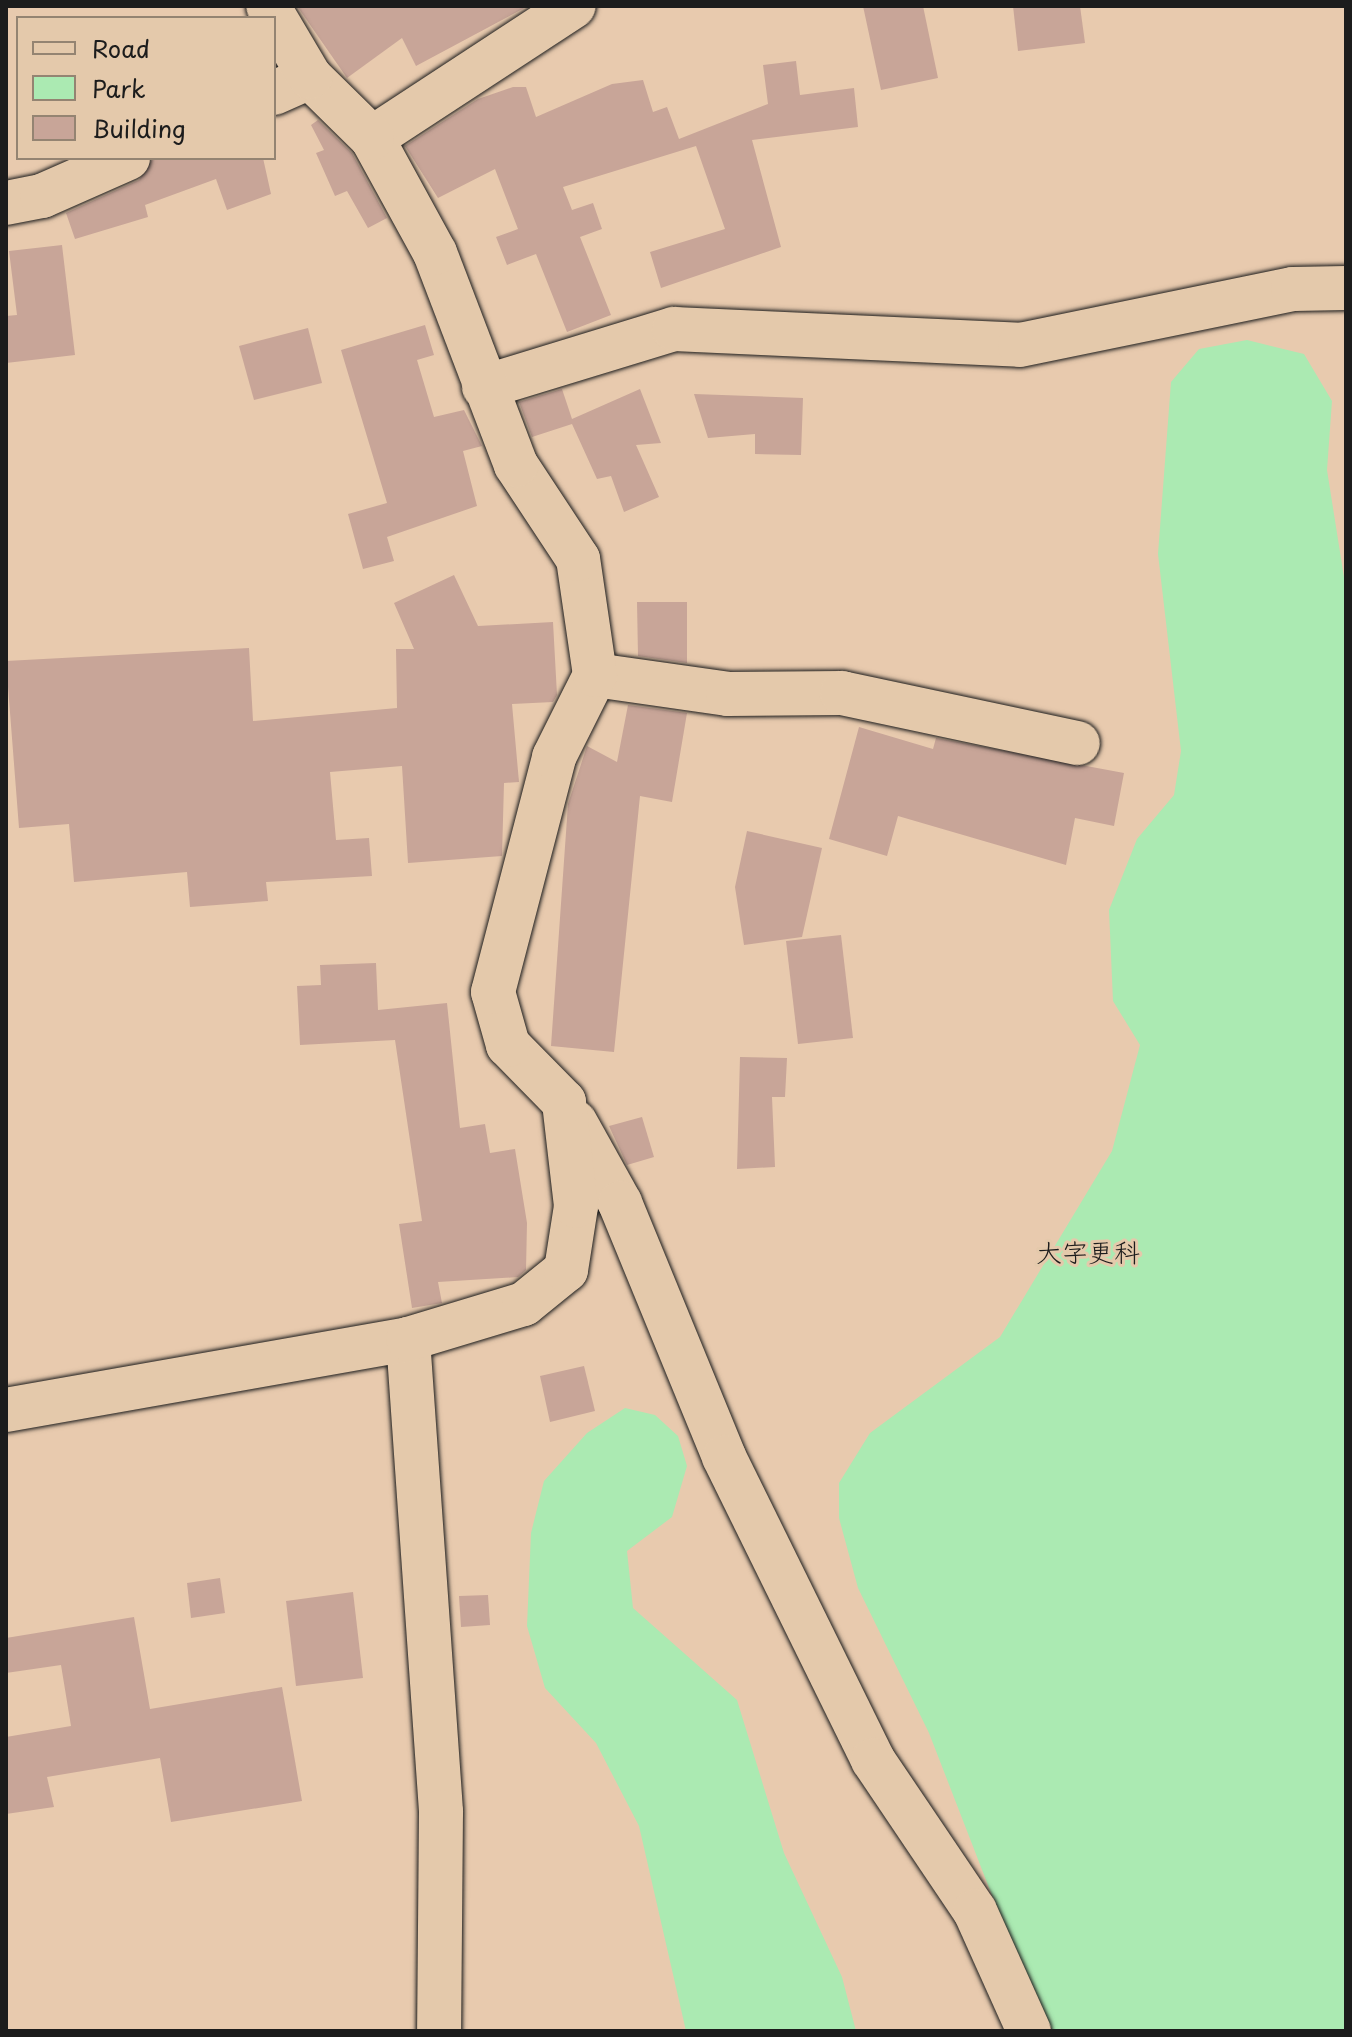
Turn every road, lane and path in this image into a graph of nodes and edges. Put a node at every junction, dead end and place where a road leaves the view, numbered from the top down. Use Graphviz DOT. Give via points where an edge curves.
graph roads {
  1 [pos="574,6"];
  2 [pos="276,32"];
  3 [pos="292,85"];
  4 [pos="372,138"];
  5 [pos="123,160"];
  6 [pos="6,203"];
  7 [pos="1346,288"];
  8 [pos="484,387"];
  9 [pos="595,675"];
  10 [pos="1078,743"];
  11 [pos="564,1102"];
  12 [pos="408,1339"];
  13 [pos="6,1410"];
  14 [pos="439,2031"];
  15 [pos="1029,2031"];
  1 -- 4 [label="street"];
  2 -- 3 [label="street"];
  3 -- 4 [label="street"];
  4 -- 8 [label="street" via="435,253"];
  5 -- 6 [label="street" via="42,196"];
  7 -- 8 [label="street" via="1293,289 1020,345 674,329"];
  8 -- 9 [label="street" via="516,465 578,559"];
  9 -- 10 [label="street" via="728,694 842,693"];
  9 -- 11 [label="street" via="554,757 493,992 508,1045"];
  11 -- 12 [label="street" via="576,1206 566,1270 524,1304"];
  11 -- 15 [label="street" via="620,1203 724,1457 873,1760 975,1911"];
  12 -- 13 [label="street"];
  12 -- 14 [label="street" via="441,1812"];
}
